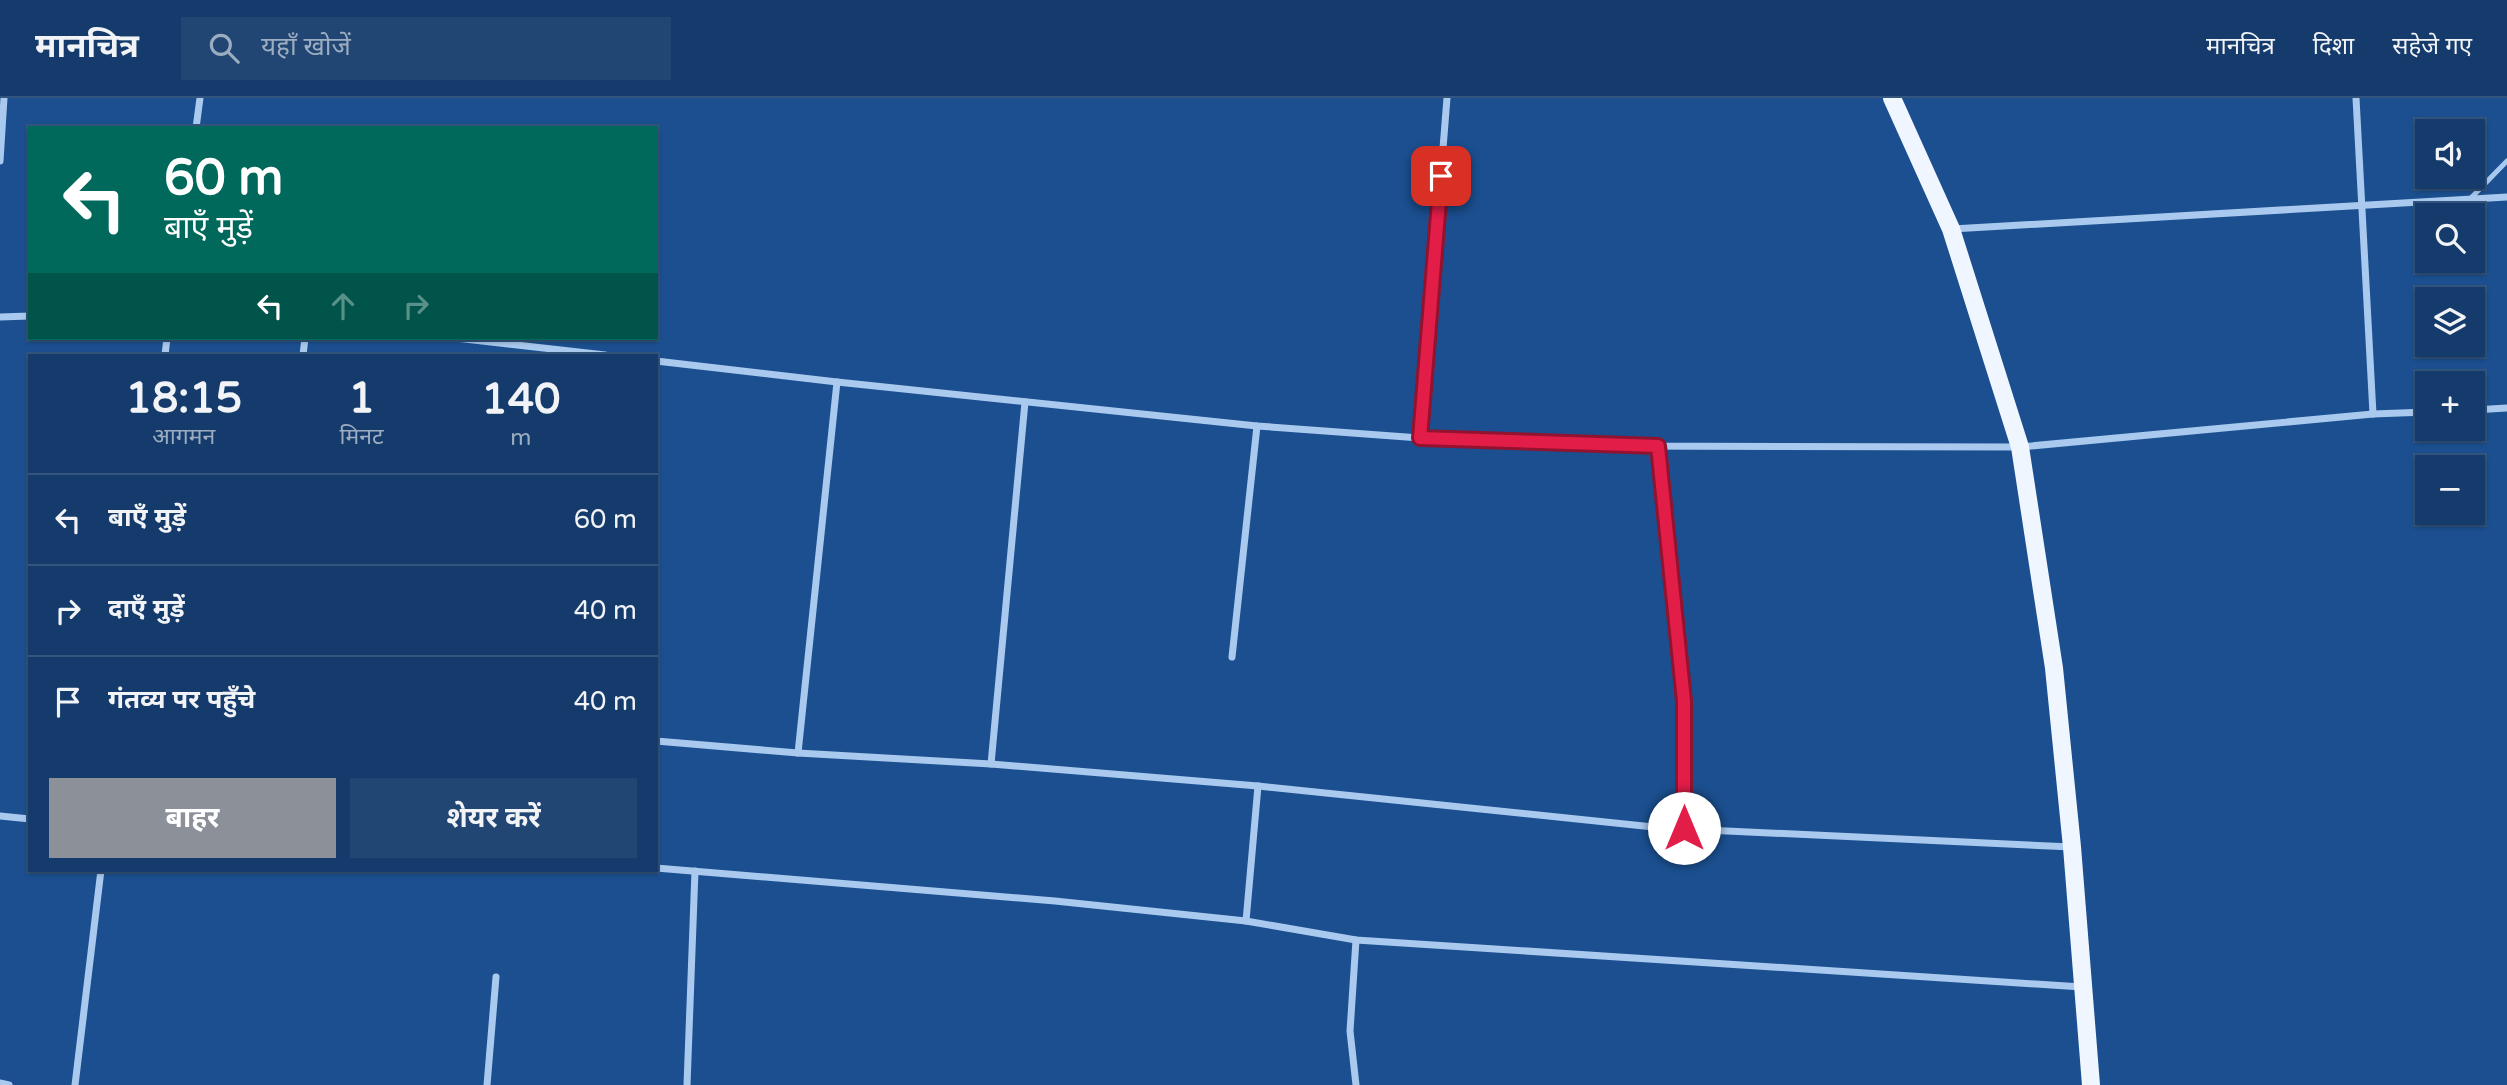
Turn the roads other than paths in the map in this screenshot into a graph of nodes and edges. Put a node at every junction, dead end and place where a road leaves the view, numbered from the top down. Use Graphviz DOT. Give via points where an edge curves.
graph roads {
  1 [pos="4,98"];
  2 [pos="200,98"];
  3 [pos="1447,98"];
  4 [pos="1892,98"];
  5 [pos="2356,98"];
  6 [pos="196,126"];
  7 [pos="0,161"];
  8 [pos="2507,161"];
  9 [pos="2507,197"];
  10 [pos="2470,199"];
  11 [pos="2362,206"];
  12 [pos="1951,229"];
  13 [pos="28,316"];
  14 [pos="0,317"];
  15 [pos="474,340"];
  16 [pos="596,354"];
  17 [pos="658,361"];
  18 [pos="837,382"];
  19 [pos="1025,402"];
  20 [pos="2507,408"];
  21 [pos="2485,409"];
  22 [pos="2415,412"];
  23 [pos="2373,414"];
  24 [pos="1257,426"];
  25 [pos="1420,438"];
  26 [pos="1658,446"];
  27 [pos="2020,447"];
  28 [pos="1232,657"];
  29 [pos="658,741"];
  30 [pos="799,753"];
  31 [pos="991,764"];
  32 [pos="1258,786"];
  33 [pos="0,816"];
  34 [pos="28,819"];
  35 [pos="1684,828"];
  36 [pos="2072,847"];
  37 [pos="658,868"];
  38 [pos="695,871"];
  39 [pos="102,872"];
  40 [pos="1246,921"];
  41 [pos="1356,940"];
  42 [pos="496,977"];
  43 [pos="2083,987"];
  44 [pos="0,1083"];
  45 [pos="9,1085"];
  46 [pos="75,1085"];
  47 [pos="487,1085"];
  48 [pos="687,1085"];
  49 [pos="1356,1085"];
  50 [pos="2091,1085"];
  1 -- 7 [label="street"];
  2 -- 6 [label="street"];
  3 -- 25 [label="street"];
  4 -- 12 [label="main road"];
  5 -- 11 [label="street"];
  8 -- 10 [label="lane"];
  9 -- 10 [label="street"];
  10 -- 11 [label="street"];
  11 -- 12 [label="street"];
  11 -- 23 [label="street"];
  12 -- 27 [label="main road"];
  13 -- 14 [label="street"];
  15 -- 16 [label="street"];
  17 -- 18 [label="street"];
  18 -- 19 [label="street"];
  18 -- 30 [label="street"];
  19 -- 24 [label="street"];
  19 -- 31 [label="street"];
  20 -- 21 [label="street"];
  22 -- 23 [label="street"];
  23 -- 27 [label="street"];
  24 -- 25 [label="street"];
  24 -- 28 [label="street"];
  25 -- 26 [label="street"];
  26 -- 27 [label="street"];
  26 -- 35 [label="street" via="1684,701"];
  27 -- 36 [label="main road" via="2054,668"];
  29 -- 30 [label="street"];
  30 -- 31 [label="street"];
  31 -- 32 [label="street"];
  32 -- 35 [label="street"];
  32 -- 40 [label="street"];
  33 -- 34 [label="street"];
  35 -- 36 [label="street"];
  36 -- 43 [label="main road"];
  37 -- 38 [label="street"];
  38 -- 40 [label="street"];
  38 -- 48 [label="street"];
  39 -- 46 [label="street"];
  40 -- 41 [label="street"];
  41 -- 43 [label="street"];
  41 -- 49 [label="street" via="1350,1031"];
  42 -- 47 [label="street"];
  43 -- 50 [label="main road"];
  44 -- 45 [label="street"];
}
